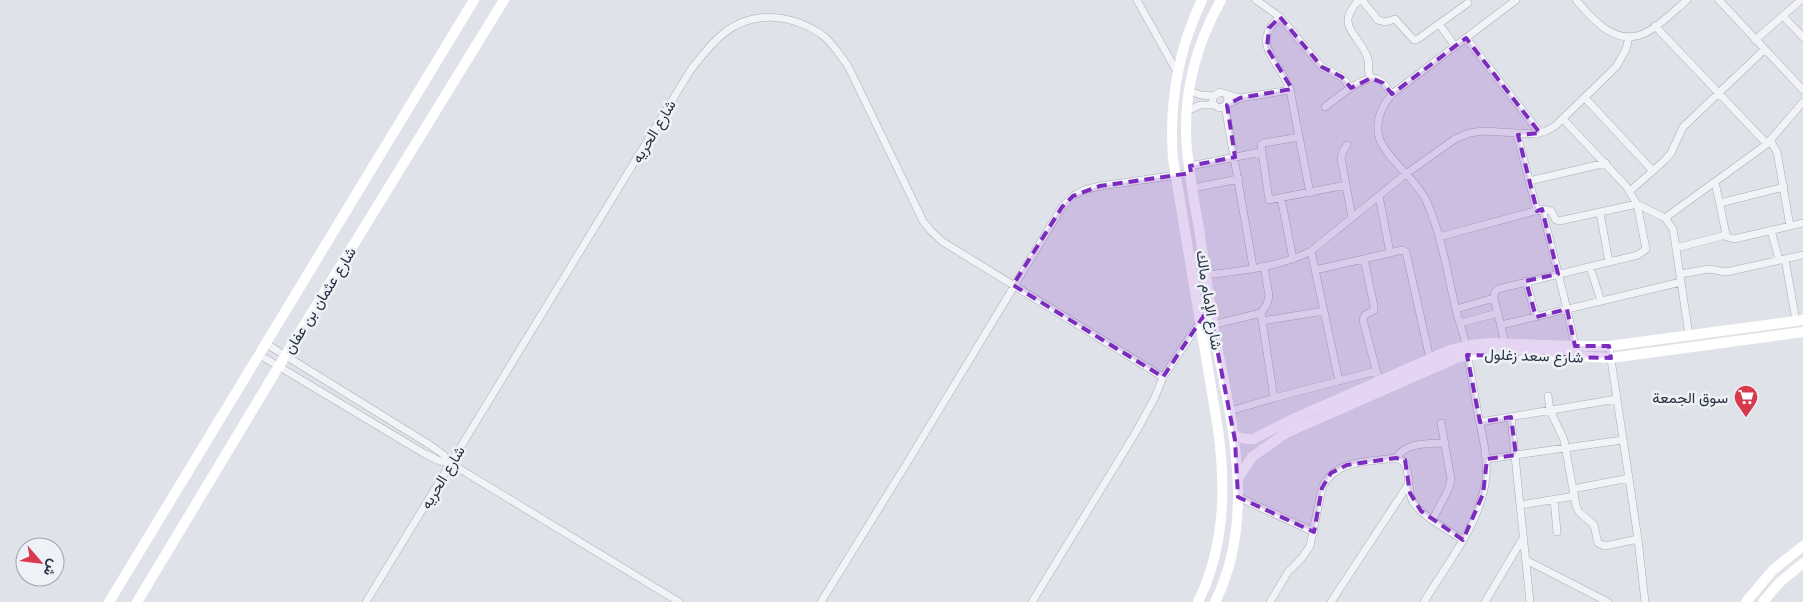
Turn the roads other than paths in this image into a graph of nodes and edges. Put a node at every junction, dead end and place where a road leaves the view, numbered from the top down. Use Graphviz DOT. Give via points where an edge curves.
graph roads {
  1 [pos="474,0"];
  2 [pos="504,0"];
  3 [pos="1137,0"];
  4 [pos="1202,0"];
  5 [pos="1220,0"];
  6 [pos="1256,0"];
  7 [pos="1360,0"];
  8 [pos="1576,0"];
  9 [pos="1687,0"];
  10 [pos="1719,0"];
  11 [pos="1801,0"];
  12 [pos="1512,1"];
  13 [pos="1468,2"];
  14 [pos="1792,3"];
  15 [pos="1280,16"];
  16 [pos="1783,16"];
  17 [pos="1439,24"];
  18 [pos="1655,26"];
  19 [pos="1629,37"];
  20 [pos="1803,37"];
  21 [pos="1466,38"];
  22 [pos="1755,40"];
  23 [pos="1455,46"];
  24 [pos="1764,50"];
  25 [pos="1177,72"];
  26 [pos="1371,78"];
  27 [pos="1351,88"];
  28 [pos="1290,90"];
  29 [pos="1803,90"];
  30 [pos="1189,91"];
  31 [pos="1719,93"];
  32 [pos="1392,94"];
  33 [pos="1227,95"];
  34 [pos="1214,96"];
  35 [pos="1240,98"];
  36 [pos="1585,98"];
  37 [pos="1803,102"];
  38 [pos="1214,105"];
  39 [pos="1226,105"];
  40 [pos="1325,107"];
  41 [pos="1187,111"];
  42 [pos="1563,119"];
  43 [pos="1540,133"];
  44 [pos="1517,134"];
  45 [pos="1299,136"];
  46 [pos="1768,142"];
  47 [pos="1347,145"];
  48 [pos="1261,152"];
  49 [pos="1235,157"];
  50 [pos="1606,163"];
  51 [pos="1190,170"];
  52 [pos="1653,171"];
  53 [pos="1406,173"];
  54 [pos="1176,176"];
  55 [pos="1239,179"];
  56 [pos="1529,181"];
  57 [pos="1714,182"];
  58 [pos="1346,185"];
  59 [pos="1784,187"];
  60 [pos="1193,188"];
  61 [pos="1630,191"];
  62 [pos="1310,193"];
  63 [pos="1379,196"];
  64 [pos="1282,198"];
  65 [pos="1720,203"];
  66 [pos="1638,204"];
  67 [pos="1540,210"];
  68 [pos="1600,213"];
  69 [pos="1352,218"];
  70 [pos="1665,218"];
  71 [pos="1803,223"];
  72 [pos="1790,226"];
  73 [pos="1772,230"];
  74 [pos="1439,236"];
  75 [pos="1724,236"];
  76 [pos="1676,248"];
  77 [pos="1202,250"];
  78 [pos="1311,251"];
  79 [pos="1188,252"];
  80 [pos="1390,253"];
  81 [pos="1803,255"];
  82 [pos="1293,259"];
  83 [pos="1364,259"];
  84 [pos="1782,260"];
  85 [pos="1610,262"];
  86 [pos="1264,266"];
  87 [pos="1253,267"];
  88 [pos="1590,267"];
  89 [pos="1315,270"];
  90 [pos="1558,274"];
  91 [pos="1206,275"];
  92 [pos="1681,278"];
  93 [pos="1526,281"];
  94 [pos="1014,285"];
  95 [pos="1209,289"];
  96 [pos="1195,292"];
  97 [pos="1494,298"];
  98 [pos="1602,301"];
  99 [pos="1456,309"];
  100 [pos="1567,309"];
  101 [pos="1324,311"];
  102 [pos="1262,313"];
  103 [pos="1498,314"];
  104 [pos="1536,317"];
  105 [pos="1800,320"];
  106 [pos="1262,321"];
  107 [pos="1200,322"];
  108 [pos="1460,323"];
  109 [pos="1212,325"];
  110 [pos="1501,326"];
  111 [pos="1803,332"];
  112 [pos="1689,335"];
  113 [pos="265,343"];
  114 [pos="1505,343"];
  115 [pos="1575,346"];
  116 [pos="1610,346"];
  117 [pos="1466,350"];
  118 [pos="258,354"];
  119 [pos="285,356"];
  120 [pos="1611,358"];
  121 [pos="1430,359"];
  122 [pos="279,366"];
  123 [pos="1378,376"];
  124 [pos="1163,377"];
  125 [pos="1339,381"];
  126 [pos="1548,396"];
  127 [pos="1274,398"];
  128 [pos="1617,399"];
  129 [pos="1550,410"];
  130 [pos="1230,412"];
  131 [pos="1511,417"];
  132 [pos="1480,422"];
  133 [pos="1442,423"];
  134 [pos="1234,436"];
  135 [pos="1623,440"];
  136 [pos="1445,442"];
  137 [pos="1566,448"];
  138 [pos="1516,455"];
  139 [pos="1396,458"];
  140 [pos="1487,459"];
  141 [pos="450,463"];
  142 [pos="1238,478"];
  143 [pos="1629,478"];
  144 [pos="1408,485"];
  145 [pos="1574,493"];
  146 [pos="1238,497"];
  147 [pos="1554,499"];
  148 [pos="1520,506"];
  149 [pos="1433,519"];
  150 [pos="1314,532"];
  151 [pos="1558,532"];
  152 [pos="1524,537"];
  153 [pos="1638,539"];
  154 [pos="1463,540"];
  155 [pos="1803,546"];
  156 [pos="1526,560"];
  157 [pos="1803,563"];
  158 [pos="109,602"];
  159 [pos="137,602"];
  160 [pos="366,602"];
  161 [pos="679,602"];
  162 [pos="821,602"];
  163 [pos="1032,602"];
  164 [pos="1198,602"];
  165 [pos="1216,602"];
  166 [pos="1270,602"];
  167 [pos="1331,602"];
  168 [pos="1424,602"];
  169 [pos="1485,602"];
  170 [pos="1530,602"];
  171 [pos="1608,602"];
  172 [pos="1645,602"];
  173 [pos="1746,602"];
  174 [pos="1763,602"];
  1 -- 113 [label="street, شارع عثمان بن عفان"];
  2 -- 119 [label="street, شارع عثمان بن عفان"];
  3 -- 25 [label="street"];
  4 -- 25 [label="street, شارع الإمام مالك"];
  5 -- 30 [label="street, شارع الإمام مالك" via="1201,43"];
  6 -- 15 [label="street"];
  7 -- 17 [label="street" via="1378,20 1395,19 1413,40 1418,40"];
  7 -- 26 [label="street" via="1350,10 1348,21 1350,31 1367,58"];
  8 -- 19 [label="street" via="1608,32"];
  9 -- 18 [label="street"];
  10 -- 22 [label="street"];
  11 -- 14 [label="street"];
  12 -- 21 [label="street"];
  13 -- 17 [label="street"];
  14 -- 16 [label="street"];
  15 -- 27 [label="street" via="1322,67 1342,77"];
  15 -- 28 [label="street" via="1266,35 1267,48"];
  16 -- 20 [label="street"];
  16 -- 22 [label="street"];
  17 -- 23 [label="street"];
  18 -- 19 [label="street" via="1648,32"];
  18 -- 31 [label="street"];
  19 -- 36 [label="street" via="1616,67"];
  21 -- 23 [label="street"];
  21 -- 43 [label="street"];
  22 -- 24 [label="street"];
  23 -- 32 [label="street"];
  24 -- 29 [label="street"];
  24 -- 31 [label="street"];
  25 -- 54 [label="street, شارع الإمام مالك" via="1172,124"];
  26 -- 27 [label="street"];
  26 -- 32 [label="street" via="1383,83"];
  27 -- 40 [label="street"];
  28 -- 35 [label="street"];
  28 -- 45 [label="street"];
  30 -- 34 [label="street"];
  30 -- 41 [label="street, شارع الإمام مالك"];
  31 -- 46 [label="street"];
  31 -- 52 [label="street" via="1682,127 1671,153"];
  32 -- 53 [label="street" via="1379,115 1380,140"];
  33 -- 34 [label="street" via="1220,92"];
  33 -- 35 [label="street"];
  33 -- 39 [label="street"];
  34 -- 38 [label="street"];
  35 -- 39 [label="street"];
  36 -- 42 [label="street"];
  36 -- 52 [label="street"];
  37 -- 46 [label="street"];
  38 -- 39 [label="street" via="1220,108"];
  38 -- 41 [label="street" via="1200,105"];
  39 -- 49 [label="street"];
  41 -- 51 [label="street, شارع الإمام مالك"];
  42 -- 43 [label="street"];
  42 -- 50 [label="street"];
  43 -- 44 [label="street"];
  44 -- 53 [label="street" via="1469,133"];
  44 -- 56 [label="street"];
  45 -- 48 [label="street" via="1263,143"];
  45 -- 62 [label="street"];
  46 -- 57 [label="street"];
  46 -- 59 [label="street" via="1777,152"];
  47 -- 58 [label="street" via="1341,158"];
  48 -- 49 [label="street"];
  48 -- 64 [label="street" via="1268,199"];
  49 -- 51 [label="street"];
  49 -- 55 [label="street"];
  50 -- 56 [label="street"];
  50 -- 61 [label="street"];
  51 -- 54 [label="street"];
  51 -- 60 [label="street, شارع الإمام مالك"];
  52 -- 61 [label="street"];
  53 -- 63 [label="street"];
  53 -- 74 [label="street" via="1425,198"];
  54 -- 79 [label="street, شارع الإمام مالك"];
  54 -- 94 [label="street" via="1100,186 1072,196"];
  55 -- 60 [label="street"];
  55 -- 87 [label="street"];
  56 -- 67 [label="street"];
  57 -- 65 [label="street"];
  57 -- 70 [label="street"];
  58 -- 62 [label="street"];
  58 -- 69 [label="street"];
  59 -- 65 [label="street"];
  59 -- 72 [label="street"];
  60 -- 77 [label="street, شارع الإمام مالك"];
  61 -- 66 [label="street"];
  62 -- 64 [label="street"];
  63 -- 69 [label="street"];
  63 -- 80 [label="street"];
  64 -- 82 [label="street"];
  65 -- 75 [label="street" via="1727,231"];
  66 -- 68 [label="street"];
  66 -- 70 [label="street"];
  66 -- 85 [label="street" via="1646,250 1638,256"];
  67 -- 68 [label="street" via="1551,211 1559,221"];
  67 -- 74 [label="street"];
  67 -- 90 [label="street"];
  68 -- 85 [label="street"];
  69 -- 78 [label="street"];
  70 -- 76 [label="street" via="1674,229"];
  71 -- 72 [label="street"];
  72 -- 73 [label="street"];
  73 -- 75 [label="street" via="1734,239"];
  73 -- 84 [label="street"];
  74 -- 99 [label="street"];
  75 -- 76 [label="street"];
  76 -- 92 [label="street"];
  77 -- 79 [label="street" via="1194,256"];
  77 -- 91 [label="street, شارع الإمام مالك"];
  78 -- 82 [label="street"];
  78 -- 89 [label="street"];
  79 -- 96 [label="street, شارع الإمام مالك"];
  80 -- 83 [label="street"];
  80 -- 121 [label="street" via="1403,250 1407,254"];
  81 -- 84 [label="street"];
  82 -- 86 [label="street"];
  83 -- 89 [label="street"];
  83 -- 123 [label="street" via="1374,310 1363,320"];
  84 -- 92 [label="street" via="1726,272 1709,269"];
  84 -- 105 [label="street"];
  85 -- 88 [label="street"];
  86 -- 87 [label="street"];
  86 -- 102 [label="street" via="1269,296"];
  87 -- 91 [label="street"];
  88 -- 90 [label="street"];
  88 -- 98 [label="street"];
  89 -- 101 [label="street"];
  90 -- 93 [label="street"];
  90 -- 100 [label="street"];
  91 -- 95 [label="street, شارع الإمام مالك"];
  92 -- 98 [label="street"];
  92 -- 112 [label="street"];
  93 -- 97 [label="street" via="1498,289"];
  93 -- 104 [label="street"];
  94 -- 124 [label="street, شارع الحريه"];
  94 -- 141 [label="street, شارع الحريه" via="943,242 927,226 848,66 836,49 821,35 784,18 767,16 748,20 725,32 690,71"];
  94 -- 162 [label="street"];
  95 -- 96 [label="street" via="1203,285"];
  95 -- 109 [label="street, شارع الإمام مالك"];
  96 -- 107 [label="street, شارع الإمام مالك"];
  97 -- 99 [label="street"];
  97 -- 103 [label="street"];
  98 -- 100 [label="street"];
  99 -- 108 [label="street"];
  100 -- 104 [label="street"];
  100 -- 115 [label="street"];
  101 -- 106 [label="street"];
  101 -- 125 [label="street"];
  102 -- 106 [label="street"];
  102 -- 109 [label="street"];
  103 -- 108 [label="street"];
  103 -- 110 [label="street"];
  104 -- 110 [label="street"];
  105 -- 112 [label="street, شارع سعد زغلول"];
  106 -- 127 [label="street"];
  107 -- 124 [label="street"];
  107 -- 164 [label="street, شارع الإمام مالك" via="1220,443 1223,510 1217,546"];
  108 -- 117 [label="street"];
  109 -- 130 [label="street, شارع الإمام مالك"];
  110 -- 114 [label="street"];
  111 -- 120 [label="street, شارع سعد زغلول"];
  112 -- 116 [label="street, شارع سعد زغلول"];
  113 -- 118 [label="street, شارع عثمان بن عفان"];
  113 -- 119 [label="street"];
  114 -- 115 [label="street, شارع سعد زغلول"];
  114 -- 117 [label="street, شارع سعد زغلول" via="1481,343"];
  115 -- 116 [label="street, شارع سعد زغلول"];
  116 -- 120 [label="street"];
  117 -- 120 [label="street, شارع سعد زغلول"];
  117 -- 121 [label="street, شارع سعد زغلول" via="1450,350"];
  117 -- 132 [label="street"];
  117 -- 142 [label="street, شارع سعد زغلول" via="1451,360 1286,433 1252,457"];
  118 -- 122 [label="street"];
  118 -- 158 [label="street, شارع عثمان بن عفان"];
  119 -- 122 [label="street, شارع عثمان بن عفان"];
  119 -- 141 [label="street" via="430,445"];
  120 -- 128 [label="street"];
  121 -- 123 [label="street, شارع سعد زغلول"];
  122 -- 141 [label="street" via="425,454"];
  122 -- 159 [label="street, شارع عثمان بن عفان"];
  123 -- 125 [label="street"];
  123 -- 134 [label="street, شارع سعد زغلول" via="1253,439"];
  124 -- 163 [label="street" via="1139,425"];
  125 -- 127 [label="street"];
  126 -- 129 [label="street"];
  127 -- 130 [label="street"];
  128 -- 129 [label="street"];
  128 -- 135 [label="street"];
  129 -- 131 [label="street"];
  129 -- 137 [label="street"];
  130 -- 134 [label="street, شارع الإمام مالك"];
  131 -- 132 [label="street"];
  131 -- 138 [label="street"];
  132 -- 140 [label="street"];
  133 -- 136 [label="street"];
  134 -- 142 [label="street, شارع الإمام مالك"];
  135 -- 137 [label="street"];
  135 -- 143 [label="street"];
  136 -- 139 [label="street" via="1410,446"];
  136 -- 149 [label="street" via="1450,484"];
  137 -- 138 [label="street"];
  137 -- 145 [label="street"];
  138 -- 140 [label="street"];
  138 -- 148 [label="street"];
  139 -- 144 [label="street" via="1406,464"];
  139 -- 150 [label="street" via="1347,465 1331,473 1322,488"];
  140 -- 154 [label="street" via="1483,494"];
  141 -- 160 [label="street, شارع الحريه"];
  141 -- 161 [label="street"];
  142 -- 146 [label="street, شارع الإمام مالك"];
  143 -- 145 [label="street"];
  143 -- 153 [label="street"];
  144 -- 149 [label="street" via="1412,501"];
  144 -- 167 [label="street"];
  145 -- 147 [label="street"];
  145 -- 153 [label="street" via="1579,512 1594,525 1600,545"];
  146 -- 150 [label="street"];
  146 -- 165 [label="street, شارع الإمام مالك" via="1231,553"];
  147 -- 148 [label="street"];
  147 -- 151 [label="street"];
  148 -- 152 [label="street"];
  149 -- 154 [label="street"];
  150 -- 166 [label="street" via="1307,552 1288,572"];
  152 -- 156 [label="street"];
  152 -- 169 [label="street"];
  153 -- 172 [label="street"];
  154 -- 168 [label="street"];
  155 -- 173 [label="street" via="1773,570"];
  156 -- 170 [label="street"];
  156 -- 171 [label="street"];
  157 -- 174 [label="street"];
}
